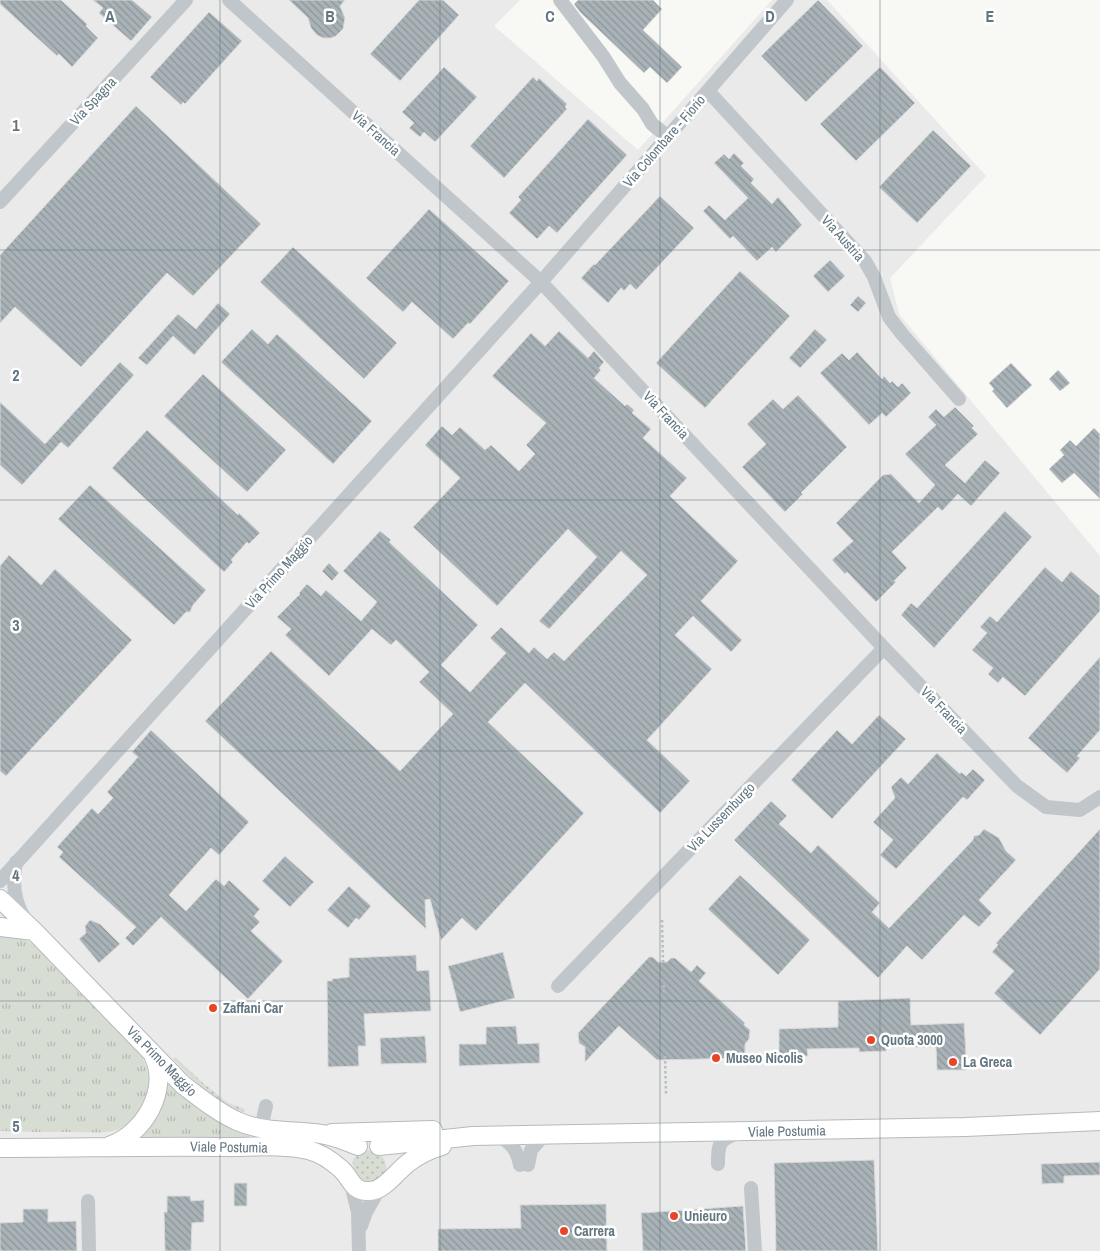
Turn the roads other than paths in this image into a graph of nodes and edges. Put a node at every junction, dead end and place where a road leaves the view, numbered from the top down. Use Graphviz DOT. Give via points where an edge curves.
graph roads {
  1 [pos="186,0"];
  2 [pos="229,0"];
  3 [pos="560,0"];
  4 [pos="787,0"];
  5 [pos="708,91"];
  6 [pos="668,137"];
  7 [pos="0,202"];
  8 [pos="542,282"];
  9 [pos="959,399"];
  10 [pos="884,648"];
  11 [pos="1100,797"];
  12 [pos="16,862"];
  13 [pos="0,869"];
  14 [pos="0,881"];
  15 [pos="0,899"];
  16 [pos="0,927"];
  17 [pos="34,931"];
  18 [pos="558,986"];
  19 [pos="151,1050"];
  20 [pos="266,1106"];
  21 [pos="1100,1122"];
  22 [pos="261,1128"];
  23 [pos="741,1132"];
  24 [pos="321,1134"];
  25 [pos="473,1136"];
  26 [pos="498,1136"];
  27 [pos="544,1136"];
  28 [pos="358,1146"];
  29 [pos="379,1146"];
  30 [pos="0,1148"];
  31 [pos="104,1148"];
  32 [pos="718,1164"];
  33 [pos="348,1179"];
  34 [pos="385,1183"];
  35 [pos="751,1188"];
  36 [pos="88,1201"];
  37 [pos="359,1234"];
  38 [pos="89,1251"];
  39 [pos="359,1251"];
  40 [pos="755,1251"];
  1 -- 7 [label="street, Via Spagna"];
  2 -- 8 [label="street, Via Francia"];
  3 -- 6 [label="street" via="652,124"];
  4 -- 5 [label="street, Via Colombare - Fiorio"];
  5 -- 6 [label="street, Via Colombare - Fiorio"];
  5 -- 9 [label="street, Via Austria" via="864,261 889,317"];
  6 -- 8 [label="street, Via Colombare - Fiorio"];
  8 -- 10 [label="street, Via Francia"];
  8 -- 12 [label="street, Via Primo Maggio"];
  10 -- 11 [label="street, Via Francia" via="1017,786 1046,807 1080,810"];
  10 -- 18 [label="street, Via Lussemburgo"];
  12 -- 13 [label="street, Via Primo Maggio"];
  12 -- 14 [label="street, Via Primo Maggio"];
  12 -- 17 [label="street, Via Primo Maggio" via="17,902"];
  15 -- 17 [label="main road"];
  16 -- 17 [label="main road"];
  17 -- 19 [label="main road, Via Primo Maggio"];
  19 -- 22 [label="main road, Via Primo Maggio" via="182,1084 210,1105 237,1121"];
  19 -- 31 [label="main road, Viale Postumia" via="159,1082 151,1108 135,1130"];
  20 -- 22 [label="street"];
  21 -- 23 [label="main road, Viale Postumia"];
  22 -- 24 [label="main road, Via Primo Maggio"];
  23 -- 27 [label="main road, Viale Postumia"];
  23 -- 32 [label="street" via="722,1141 718,1147"];
  24 -- 25 [label="main road, Viale Postumia" via="445,1130"];
  24 -- 28 [label="main road, Viale Postumia"];
  25 -- 26 [label="main road, Viale Postumia"];
  25 -- 29 [label="main road, Viale Postumia"];
  25 -- 34 [label="main road, Viale Postumia" via="423,1152"];
  26 -- 27 [label="main road, Viale Postumia"];
  26 -- 27 [label="street" via="513,1147 524,1165 531,1150"];
  28 -- 29 [label="main road, Viale Postumia"];
  28 -- 33 [label="main road" via="346,1161"];
  29 -- 34 [label="main road" via="390,1156 392,1163"];
  30 -- 31 [label="main road, Viale Postumia"];
  31 -- 33 [label="main road, Viale Postumia" via="193,1146 309,1150 321,1154"];
  33 -- 34 [label="main road, Viale Postumia" via="364,1191"];
  33 -- 37 [label="street" via="358,1212"];
  34 -- 37 [label="street" via="366,1212"];
  35 -- 40 [label="street"];
  36 -- 38 [label="street"];
  37 -- 39 [label="street"];
}
